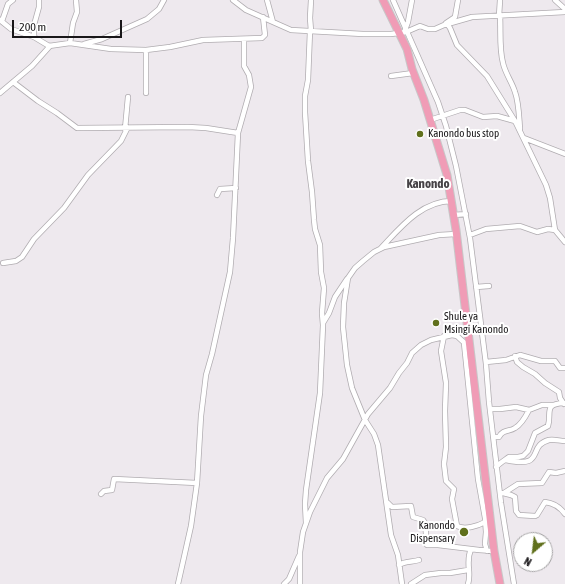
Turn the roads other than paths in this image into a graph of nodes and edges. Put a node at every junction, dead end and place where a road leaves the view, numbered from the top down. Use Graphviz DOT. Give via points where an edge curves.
graph roads {
  1 [pos="13,0"];
  2 [pos="38,0"];
  3 [pos="76,0"];
  4 [pos="164,0"];
  5 [pos="233,0"];
  6 [pos="267,0"];
  7 [pos="311,0"];
  8 [pos="384,0"];
  9 [pos="393,0"];
  10 [pos="412,0"];
  11 [pos="458,0"];
  12 [pos="500,0"];
  13 [pos="555,0"];
  14 [pos="565,10"];
  15 [pos="499,16"];
  16 [pos="263,17"];
  17 [pos="1,21"];
  18 [pos="273,22"];
  19 [pos="445,24"];
  20 [pos="310,31"];
  21 [pos="403,31"];
  22 [pos="34,37"];
  23 [pos="244,39"];
  24 [pos="70,43"];
  25 [pos="83,44"];
  26 [pos="50,46"];
  27 [pos="146,50"];
  28 [pos="413,73"];
  29 [pos="391,76"];
  30 [pos="13,82"];
  31 [pos="0,93"];
  32 [pos="146,93"];
  33 [pos="128,97"];
  34 [pos="443,116"];
  35 [pos="430,120"];
  36 [pos="515,121"];
  37 [pos="126,129"];
  38 [pos="520,130"];
  39 [pos="238,133"];
  40 [pos="524,138"];
  41 [pos="565,154"];
  42 [pos="236,188"];
  43 [pos="217,195"];
  44 [pos="452,201"];
  45 [pos="466,214"];
  46 [pos="454,215"];
  47 [pos="555,230"];
  48 [pos="456,234"];
  49 [pos="470,235"];
  50 [pos="565,242"];
  51 [pos="380,249"];
  52 [pos="3,263"];
  53 [pos="348,278"];
  54 [pos="489,286"];
  55 [pos="476,287"];
  56 [pos="323,323"];
  57 [pos="444,336"];
  58 [pos="431,340"];
  59 [pos="467,345"];
  60 [pos="441,351"];
  61 [pos="515,356"];
  62 [pos="486,362"];
  63 [pos="565,368"];
  64 [pos="564,404"];
  65 [pos="553,405"];
  66 [pos="490,409"];
  67 [pos="530,410"];
  68 [pos="366,420"];
  69 [pos="493,437"];
  70 [pos="565,441"];
  71 [pos="506,460"];
  72 [pos="496,467"];
  73 [pos="565,471"];
  74 [pos="196,483"];
  75 [pos="101,494"];
  76 [pos="501,494"];
  77 [pos="387,499"];
  78 [pos="565,514"];
  79 [pos="485,522"];
  80 [pos="306,523"];
  81 [pos="471,549"];
  82 [pos="491,551"];
  83 [pos="300,552"];
  84 [pos="419,560"];
  85 [pos="399,565"];
  86 [pos="468,570"];
  87 [pos="178,584"];
  88 [pos="284,584"];
  89 [pos="300,584"];
  90 [pos="402,584"];
  91 [pos="411,584"];
  92 [pos="468,584"];
  93 [pos="500,584"];
  94 [pos="514,584"];
  1 -- 17 [label="street" via="8,4"];
  2 -- 22 [label="street"];
  3 -- 24 [label="street" via="77,12 72,23"];
  4 -- 25 [label="street" via="160,9 147,19 102,39"];
  5 -- 16 [label="street" via="246,10"];
  6 -- 18 [label="street"];
  7 -- 20 [label="street"];
  8 -- 21 [label="highway"];
  9 -- 21 [label="street"];
  10 -- 21 [label="street" via="408,22"];
  11 -- 19 [label="street" via="455,17"];
  12 -- 15 [label="street"];
  13 -- 14 [label="street"];
  14 -- 15 [label="street"];
  15 -- 19 [label="street" via="472,17"];
  15 -- 38 [label="street" via="503,62 515,90"];
  16 -- 18 [label="street"];
  16 -- 23 [label="street" via="264,37"];
  17 -- 22 [label="street" via="11,29"];
  18 -- 20 [label="street" via="291,30"];
  19 -- 21 [label="street" via="431,29 417,27"];
  19 -- 36 [label="street" via="450,28 458,45 487,76"];
  20 -- 21 [label="street" via="385,35"];
  20 -- 56 [label="street" via="305,112 314,220 320,245 324,288"];
  21 -- 28 [label="highway"];
  21 -- 34 [label="street"];
  22 -- 26 [label="street"];
  23 -- 27 [label="street" via="203,40"];
  23 -- 39 [label="street" via="244,66 251,87"];
  24 -- 25 [label="street"];
  24 -- 26 [label="street"];
  25 -- 27 [label="street" via="111,49"];
  26 -- 30 [label="street"];
  27 -- 32 [label="street"];
  28 -- 29 [label="street"];
  28 -- 35 [label="highway"];
  30 -- 31 [label="street"];
  30 -- 37 [label="street" via="77,128"];
  33 -- 37 [label="street"];
  34 -- 35 [label="street"];
  34 -- 36 [label="street" via="465,110 483,117 497,116"];
  34 -- 45 [label="street"];
  35 -- 44 [label="highway"];
  36 -- 38 [label="street"];
  37 -- 39 [label="street" via="206,128"];
  37 -- 52 [label="street" via="121,141 88,175 22,257 16,261"];
  38 -- 40 [label="street"];
  39 -- 42 [label="street"];
  40 -- 41 [label="street"];
  40 -- 47 [label="street" via="549,191"];
  42 -- 43 [label="street" via="220,189"];
  42 -- 74 [label="street" via="230,272 206,374"];
  44 -- 46 [label="highway"];
  44 -- 51 [label="street" via="430,205 402,225"];
  45 -- 46 [label="street"];
  45 -- 49 [label="street"];
  46 -- 48 [label="highway"];
  47 -- 49 [label="street" via="537,232 520,226 486,229"];
  47 -- 50 [label="street"];
  48 -- 51 [label="street" via="422,238"];
  48 -- 59 [label="highway"];
  49 -- 55 [label="street"];
  51 -- 53 [label="street" via="355,268"];
  53 -- 56 [label="street" via="335,297 330,313"];
  53 -- 68 [label="street" via="344,302 344,347 352,388"];
  54 -- 55 [label="street"];
  55 -- 62 [label="street"];
  56 -- 80 [label="street" via="320,393 306,490"];
  57 -- 58 [label="street"];
  57 -- 59 [label="street" via="457,336"];
  57 -- 60 [label="street"];
  58 -- 60 [label="street"];
  58 -- 68 [label="street" via="412,353 406,366 398,373"];
  59 -- 79 [label="street" via="478,479"];
  59 -- 82 [label="highway"];
  60 -- 79 [label="street" via="446,383 444,464 446,481 454,489 452,499 456,525 460,528"];
  61 -- 62 [label="street" via="506,360"];
  61 -- 63 [label="street" via="555,361 560,368"];
  61 -- 64 [label="street" via="523,367 559,392"];
  62 -- 66 [label="street"];
  64 -- 65 [label="street"];
  65 -- 67 [label="street" via="542,405"];
  65 -- 71 [label="street" via="548,426 535,434 526,453 521,457 509,457"];
  66 -- 67 [label="street" via="516,407"];
  66 -- 69 [label="street"];
  67 -- 69 [label="street" via="516,427 502,432 499,437"];
  68 -- 77 [label="street" via="378,445"];
  68 -- 80 [label="street" via="314,502"];
  69 -- 72 [label="street"];
  70 -- 71 [label="street" via="547,441 537,449 532,460 527,462"];
  71 -- 72 [label="street"];
  72 -- 76 [label="street"];
  73 -- 76 [label="street" via="549,472 542,483 518,484"];
  74 -- 75 [label="street" via="114,479 112,490"];
  74 -- 87 [label="street" via="191,526"];
  76 -- 78 [label="street" via="515,497 516,511 519,515 535,516 546,502 559,507"];
  76 -- 94 [label="street"];
  77 -- 81 [label="street" via="392,507 411,506 413,517 425,523 427,545"];
  77 -- 85 [label="street" via="391,535"];
  79 -- 82 [label="street" via="485,544"];
  80 -- 83 [label="street"];
  81 -- 82 [label="street"];
  81 -- 86 [label="street"];
  82 -- 93 [label="highway"];
  83 -- 88 [label="street" via="289,579"];
  83 -- 89 [label="street"];
  84 -- 85 [label="street"];
  85 -- 90 [label="street"];
  86 -- 91 [label="street" via="425,575"];
  86 -- 92 [label="street"];
}
